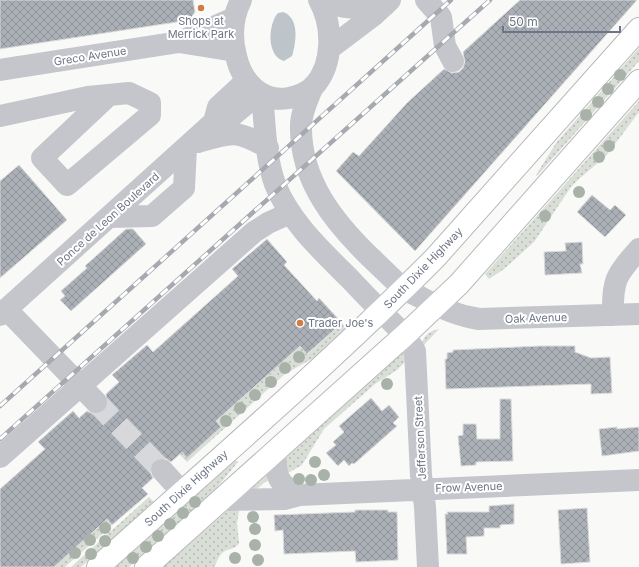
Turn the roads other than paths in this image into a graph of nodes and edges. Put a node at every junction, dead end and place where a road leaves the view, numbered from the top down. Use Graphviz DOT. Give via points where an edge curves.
graph roads {
  1 [pos="321,0"];
  2 [pos="426,0"];
  3 [pos="387,3"];
  4 [pos="236,7"];
  5 [pos="639,29"];
  6 [pos="179,42"];
  7 [pos="329,49"];
  8 [pos="235,51"];
  9 [pos="453,61"];
  10 [pos="0,70"];
  11 [pos="639,81"];
  12 [pos="314,86"];
  13 [pos="256,89"];
  14 [pos="109,95"];
  15 [pos="0,116"];
  16 [pos="188,146"];
  17 [pos="268,148"];
  18 [pos="290,213"];
  19 [pos="110,217"];
  20 [pos="639,249"];
  21 [pos="404,289"];
  22 [pos="436,305"];
  23 [pos="381,311"];
  24 [pos="3,312"];
  25 [pos="639,314"];
  26 [pos="613,315"];
  27 [pos="405,335"];
  28 [pos="80,385"];
  29 [pos="96,402"];
  30 [pos="276,451"];
  31 [pos="0,457"];
  32 [pos="162,470"];
  33 [pos="639,480"];
  34 [pos="423,489"];
  35 [pos="182,492"];
  36 [pos="299,495"];
  37 [pos="221,500"];
  38 [pos="98,567"];
  39 [pos="146,567"];
  40 [pos="428,567"];
  1 -- 3 [label="street" via="351,8"];
  1 -- 7 [label="street" via="329,30"];
  2 -- 9 [label="street" via="441,17 445,46"];
  3 -- 7 [label="street" via="374,16"];
  4 -- 6 [label="street, Greco Avenue" via="206,29"];
  4 -- 8 [label="street" via="233,38"];
  5 -- 21 [label="highway, South Dixie Highway"];
  6 -- 8 [label="street, Greco Avenue"];
  6 -- 10 [label="street, Greco Avenue"];
  7 -- 12 [label="street" via="323,70"];
  8 -- 13 [label="street" via="237,61"];
  11 -- 22 [label="highway" via="466,275"];
  12 -- 13 [label="street" via="301,95 286,98"];
  12 -- 21 [label="street" via="301,124 304,155 313,182 326,207 343,230"];
  13 -- 16 [label="street, Ponce de Leon Boulevard" via="218,107 214,122"];
  13 -- 17 [label="street"];
  14 -- 14 [label="street" via="129,93 150,103 150,115 67,185 42,158"];
  14 -- 15 [label="street"];
  16 -- 17 [label="street" via="235,133 247,136"];
  16 -- 19 [label="street, Ponce de Leon Boulevard"];
  16 -- 19 [label="street" via="184,188 152,216"];
  17 -- 18 [label="street" via="275,184"];
  18 -- 23 [label="street" via="312,241"];
  18 -- 28 [label="street" via="254,232"];
  19 -- 24 [label="street, Ponce de Leon Boulevard"];
  20 -- 26 [label="street" via="616,278 612,294"];
  21 -- 22 [label="street"];
  21 -- 23 [label="highway, South Dixie Highway"];
  22 -- 26 [label="street, Oak Avenue" via="455,314 479,319"];
  22 -- 27 [label="highway"];
  23 -- 27 [label="street"];
  23 -- 35 [label="highway, South Dixie Highway"];
  24 -- 28 [label="street"];
  25 -- 26 [label="street, Oak Avenue"];
  27 -- 30 [label="highway"];
  27 -- 34 [label="street, Jefferson Street" via="415,356"];
  28 -- 29 [label="street"];
  28 -- 31 [label="street"];
  30 -- 36 [label="street" via="277,472 281,483"];
  30 -- 37 [label="highway"];
  32 -- 35 [label="street"];
  33 -- 34 [label="street, Frow Avenue"];
  34 -- 36 [label="street, Frow Avenue"];
  34 -- 40 [label="street, Jefferson Street"];
  35 -- 38 [label="highway, South Dixie Highway"];
  36 -- 37 [label="street, Frow Avenue" via="284,499"];
  37 -- 39 [label="highway"];
}
